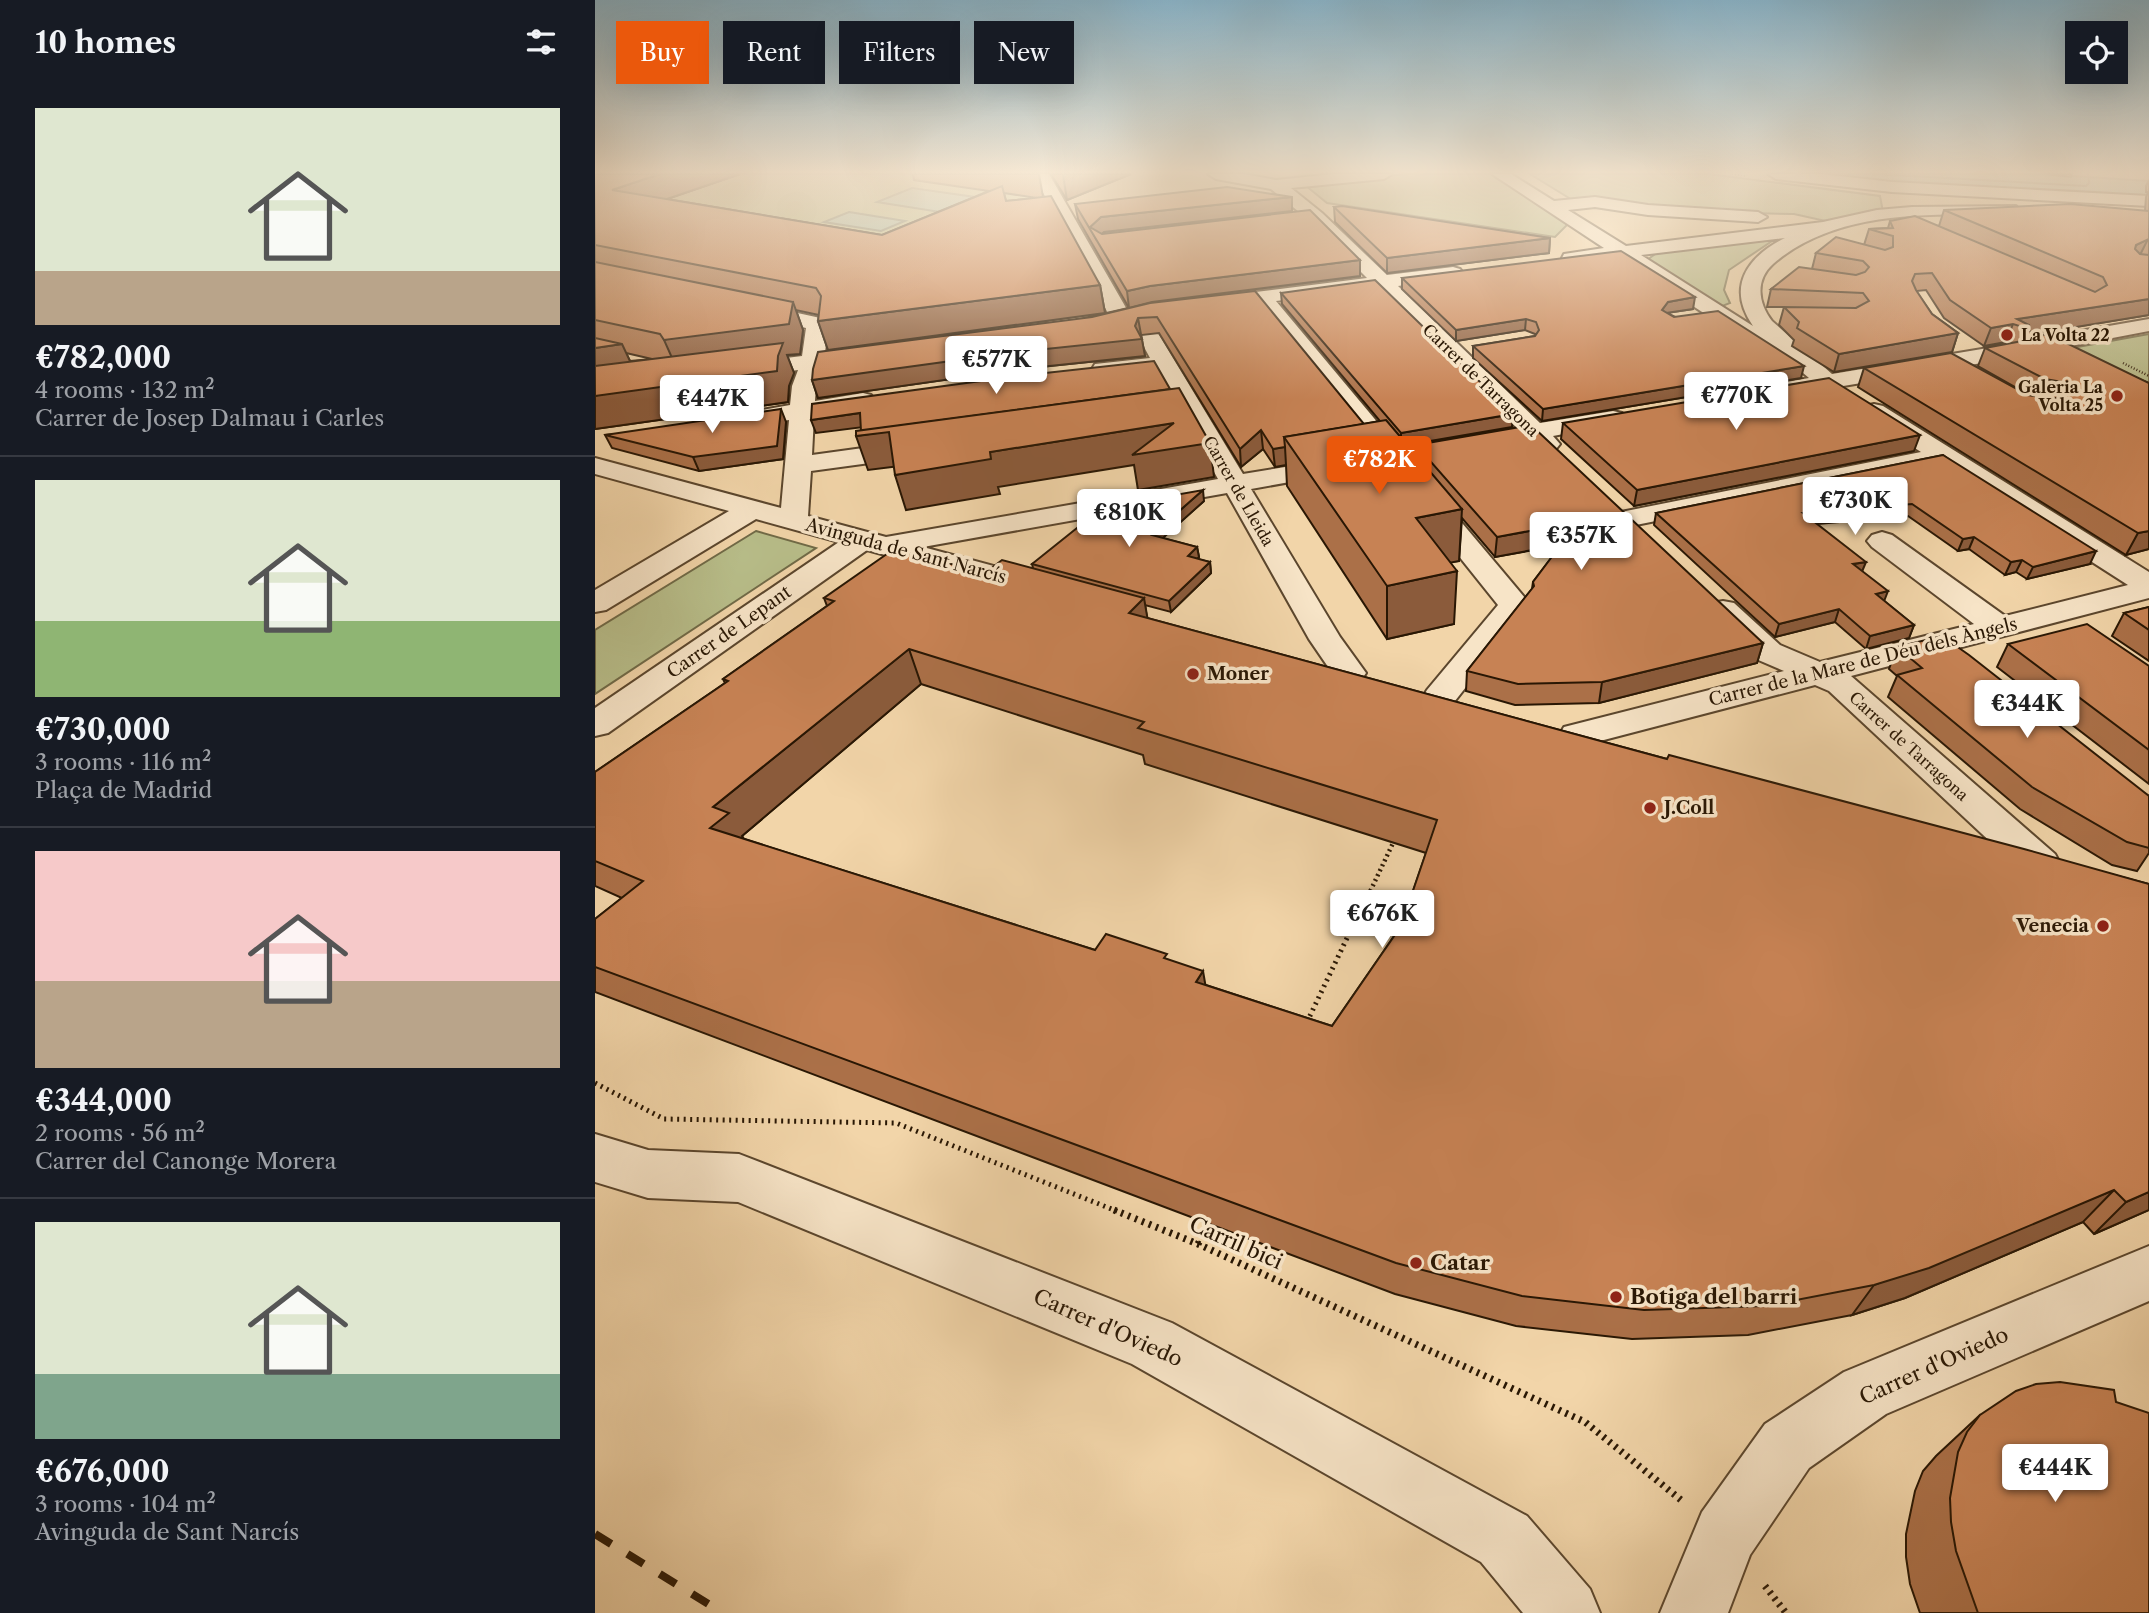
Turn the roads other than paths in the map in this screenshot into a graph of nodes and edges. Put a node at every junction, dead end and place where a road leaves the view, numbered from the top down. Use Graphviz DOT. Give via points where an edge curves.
graph roads {
  1 [pos="1083,249"];
  2 [pos="1349,249"];
  3 [pos="1619,249"];
  4 [pos="1656,249"];
  5 [pos="1777,249"];
  6 [pos="1623,252"];
  7 [pos="1558,253"];
  8 [pos="1475,270"];
  9 [pos="1756,270"];
  10 [pos="1783,274"];
  11 [pos="1382,282"];
  12 [pos="1262,297"];
  13 [pos="729,304"];
  14 [pos="1193,306"];
  15 [pos="1152,311"];
  16 [pos="1719,313"];
  17 [pos="1756,315"];
  18 [pos="2121,315"];
  19 [pos="1783,316"];
  20 [pos="1121,317"];
  21 [pos="1684,318"];
  22 [pos="1094,325"];
  23 [pos="2147,325"];
  24 [pos="889,352"];
  25 [pos="2006,352"];
  26 [pos="1162,359"];
  27 [pos="813,361"];
  28 [pos="1082,372"];
  29 [pos="722,373"];
  30 [pos="2107,373"];
  31 [pos="1828,382"];
  32 [pos="1765,392"];
  33 [pos="890,396"];
  34 [pos="802,410"];
  35 [pos="1641,414"];
  36 [pos="704,425"];
  37 [pos="1534,432"];
  38 [pos="934,446"];
  39 [pos="1943,455"];
  40 [pos="1392,457"];
  41 [pos="1567,463"];
  42 [pos="798,465"];
  43 [pos="595,466"];
  44 [pos="1235,484"];
  45 [pos="1605,499"];
  46 [pos="753,509"];
  47 [pos="1626,519"];
  48 [pos="794,520"];
  49 [pos="1648,539"];
  50 [pos="1882,541"];
  51 [pos="874,542"];
  52 [pos="2149,587"];
  53 [pos="1067,596"];
  54 [pos="1708,596"];
  55 [pos="595,603"];
  56 [pos="2053,613"];
  57 [pos="1999,627"];
  58 [pos="2085,634"];
  59 [pos="1940,642"];
  60 [pos="1299,660"];
  61 [pos="1969,664"];
  62 [pos="1349,673"];
  63 [pos="1817,674"];
  64 [pos="595,724"];
  65 [pos="1642,754"];
  66 [pos="1977,847"];
  67 [pos="595,1157"];
  68 [pos="2149,1273"];
  69 [pos="1566,1613"];
  70 [pos="1694,1613"];
  1 -- 20 [label="street"];
  2 -- 11 [label="street, Carrer de Tarragona"];
  3 -- 6 [label="street"];
  4 -- 6 [label="street"];
  5 -- 9 [label="street"];
  6 -- 7 [label="street"];
  6 -- 16 [label="street"];
  8 -- 11 [label="street"];
  9 -- 10 [label="street"];
  9 -- 17 [label="street" via="1749,293"];
  11 -- 12 [label="street"];
  11 -- 37 [label="street, Carrer de Tarragona" via="1463,350"];
  12 -- 14 [label="street"];
  12 -- 40 [label="street"];
  13 -- 27 [label="street" via="817,324"];
  15 -- 20 [label="street"];
  16 -- 21 [label="street"];
  16 -- 31 [label="street"];
  17 -- 19 [label="street"];
  17 -- 31 [label="street"];
  18 -- 23 [label="street"];
  20 -- 22 [label="street"];
  20 -- 26 [label="street, Carrer de Lleida" via="1145,330"];
  23 -- 30 [label="street" via="2040,345"];
  24 -- 27 [label="street"];
  25 -- 31 [label="street" via="1981,369 1951,351"];
  26 -- 28 [label="street"];
  26 -- 44 [label="street, Carrer de Lleida" via="1178,412"];
  27 -- 29 [label="street"];
  27 -- 34 [label="street"];
  31 -- 32 [label="street"];
  31 -- 39 [label="street"];
  33 -- 34 [label="street"];
  34 -- 36 [label="street"];
  34 -- 42 [label="street"];
  35 -- 37 [label="street"];
  37 -- 40 [label="street"];
  37 -- 41 [label="street, Carrer de Tarragona"];
  38 -- 42 [label="street"];
  39 -- 47 [label="street"];
  39 -- 52 [label="street"];
  40 -- 44 [label="street"];
  40 -- 62 [label="street" via="1514,605 1464,667 1425,694"];
  42 -- 48 [label="street"];
  43 -- 46 [label="street, Avinguda de Sant Narcís"];
  44 -- 51 [label="street"];
  44 -- 62 [label="street, Carrer de Lleida"];
  45 -- 47 [label="street"];
  46 -- 48 [label="street, Avinguda de Sant Narcís"];
  46 -- 55 [label="street"];
  47 -- 49 [label="street"];
  48 -- 51 [label="street, Avinguda de Sant Narcís"];
  50 -- 57 [label="street"];
  51 -- 53 [label="street, Avinguda de Sant Narcís"];
  51 -- 64 [label="street, Carrer de Lepant"];
  52 -- 56 [label="street, Carrer de la Mare de Déu dels Àngels"];
  54 -- 63 [label="street, Carrer de Tarragona" via="1768,652"];
  56 -- 57 [label="street, Carrer de la Mare de Déu dels Àngels"];
  56 -- 58 [label="street"];
  57 -- 59 [label="street, Carrer de la Mare de Déu dels Àngels"];
  59 -- 61 [label="street"];
  59 -- 63 [label="street, Carrer de la Mare de Déu dels Àngels"];
  60 -- 62 [label="street"];
  63 -- 65 [label="street, Carrer de la Mare de Déu dels Àngels" via="1564,732"];
  63 -- 66 [label="street, Carrer de Tarragona" via="1841,684 2055,869"];
  67 -- 69 [label="street, Carrer d'Oviedo" via="620,1170 671,1178 739,1178 1152,1343 1504,1539"];
  68 -- 70 [label="street, Carrer d'Oviedo" via="1865,1393 1787,1446 1725,1535"];
}
